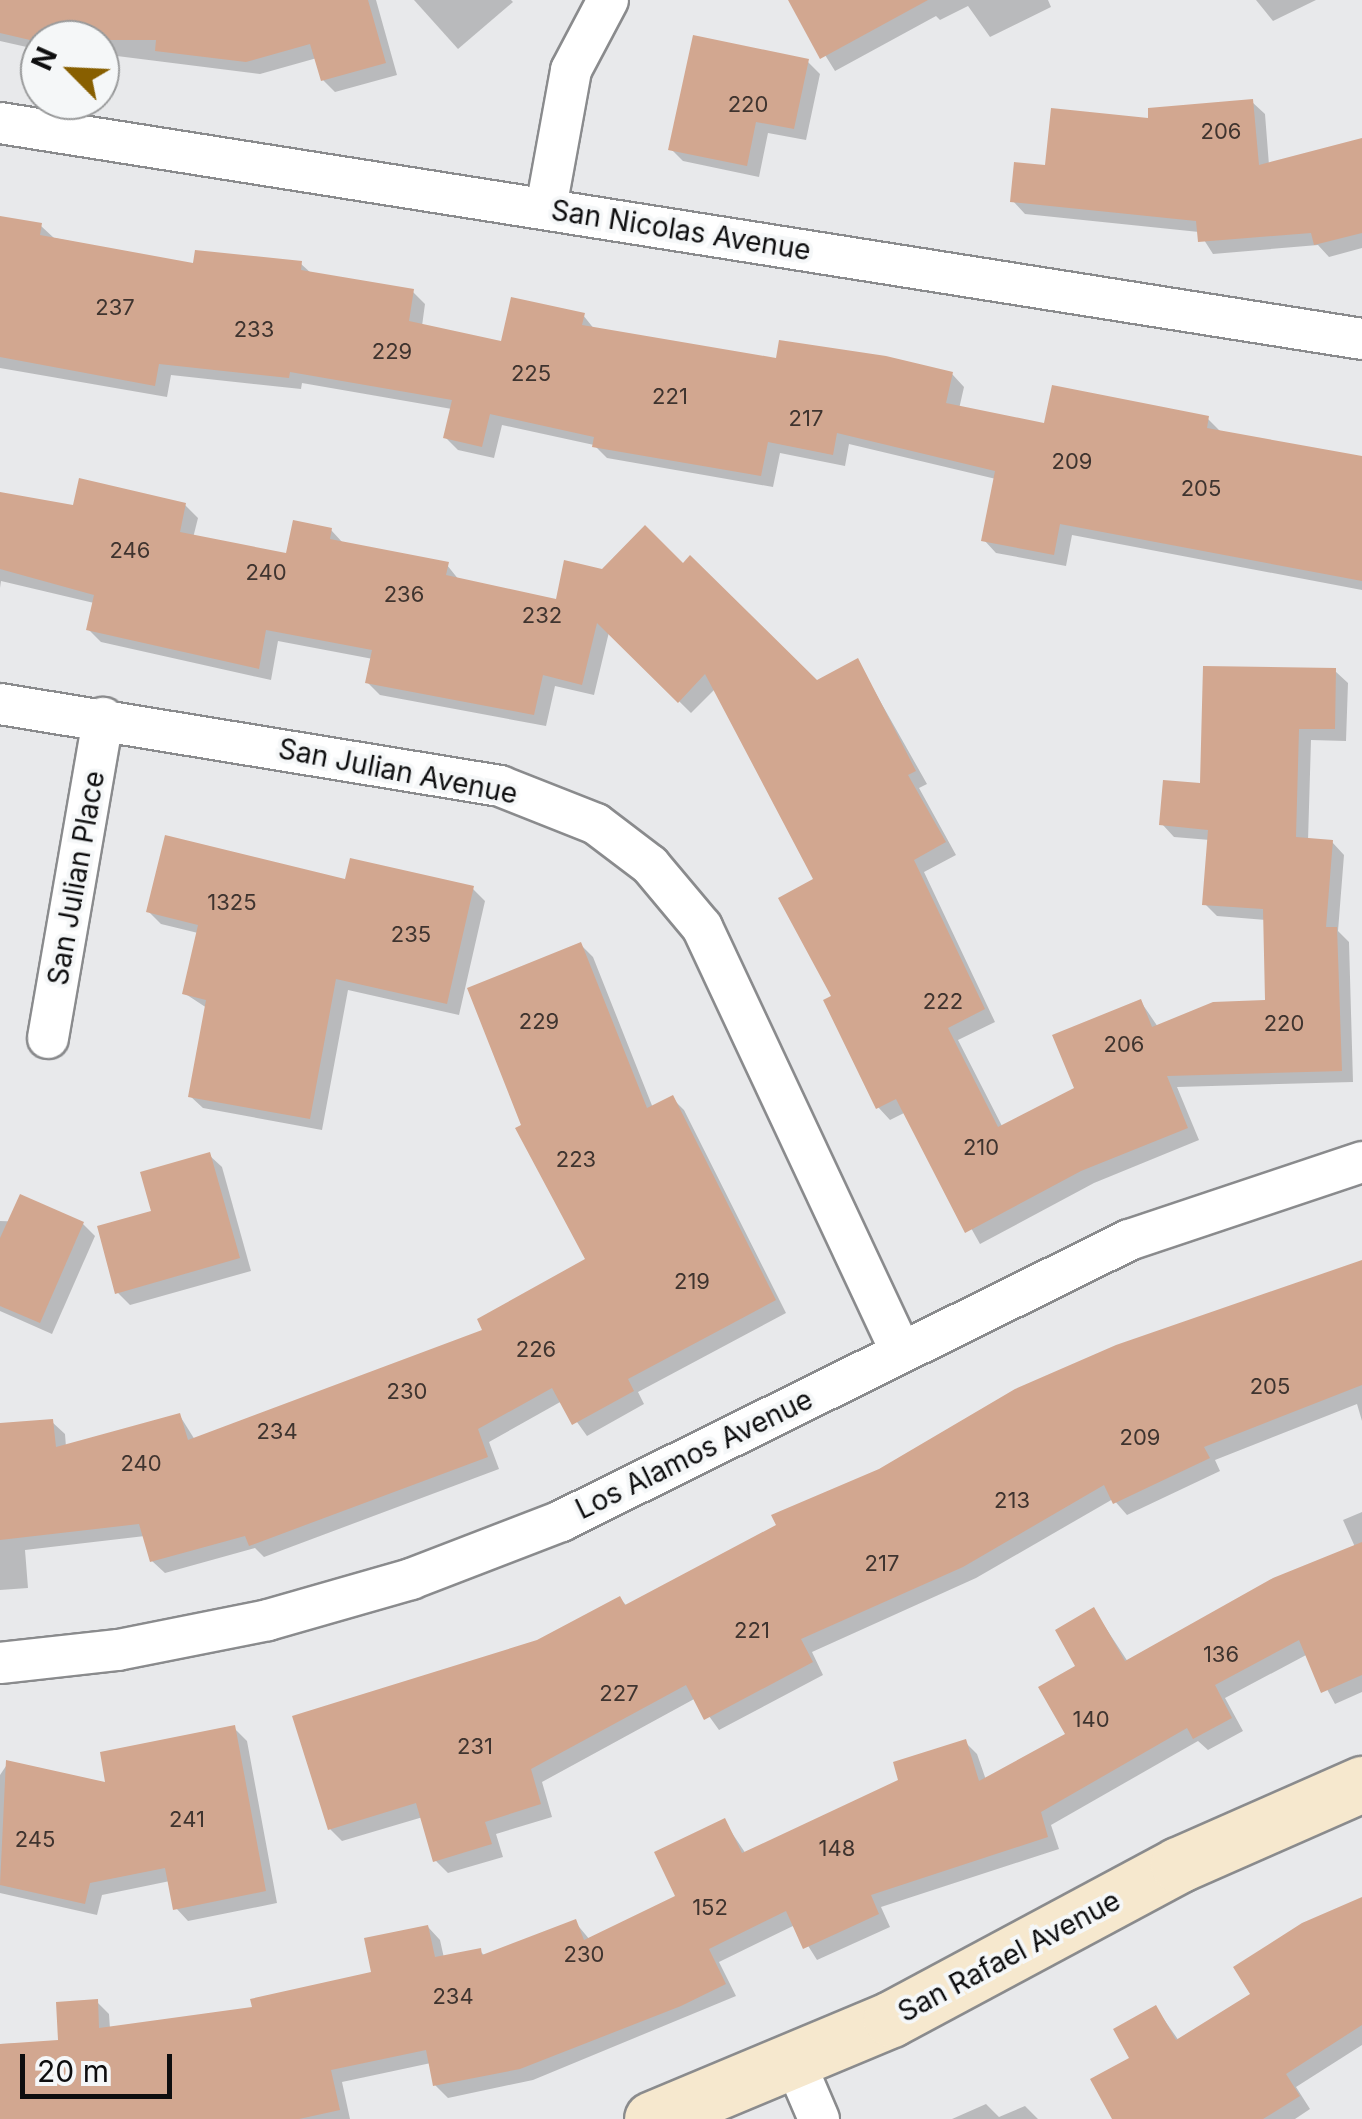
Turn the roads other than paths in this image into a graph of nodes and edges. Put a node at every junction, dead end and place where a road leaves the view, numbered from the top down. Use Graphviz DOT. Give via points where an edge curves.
graph roads {
  1 [pos="608,0"];
  2 [pos="0,123"];
  3 [pos="546,208"];
  4 [pos="1362,340"];
  5 [pos="0,704"];
  6 [pos="104,718"];
  7 [pos="48,1038"];
  8 [pos="1362,1162"];
  9 [pos="901,1351"];
  10 [pos="0,1663"];
  11 [pos="1362,1784"];
  12 [pos="795,2062"];
  13 [pos="652,2119"];
  14 [pos="820,2119"];
  1 -- 3 [label="street" via="571,70"];
  2 -- 3 [label="street, San Nicolas Avenue"];
  3 -- 4 [label="street, San Nicolas Avenue"];
  5 -- 6 [label="street, San Julian Avenue"];
  6 -- 7 [label="street, San Julian Place"];
  6 -- 9 [label="street, San Julian Avenue" via="500,786 565,808 650,866 702,928"];
  8 -- 9 [label="street, Los Alamos Avenue" via="1129,1240"];
  9 -- 10 [label="street, Los Alamos Avenue" via="561,1520 411,1579 249,1624 118,1650"];
  11 -- 12 [label="street, San Rafael Avenue" via="1178,1866 891,2019"];
  12 -- 13 [label="street, San Rafael Avenue"];
  12 -- 14 [label="street"];
}
